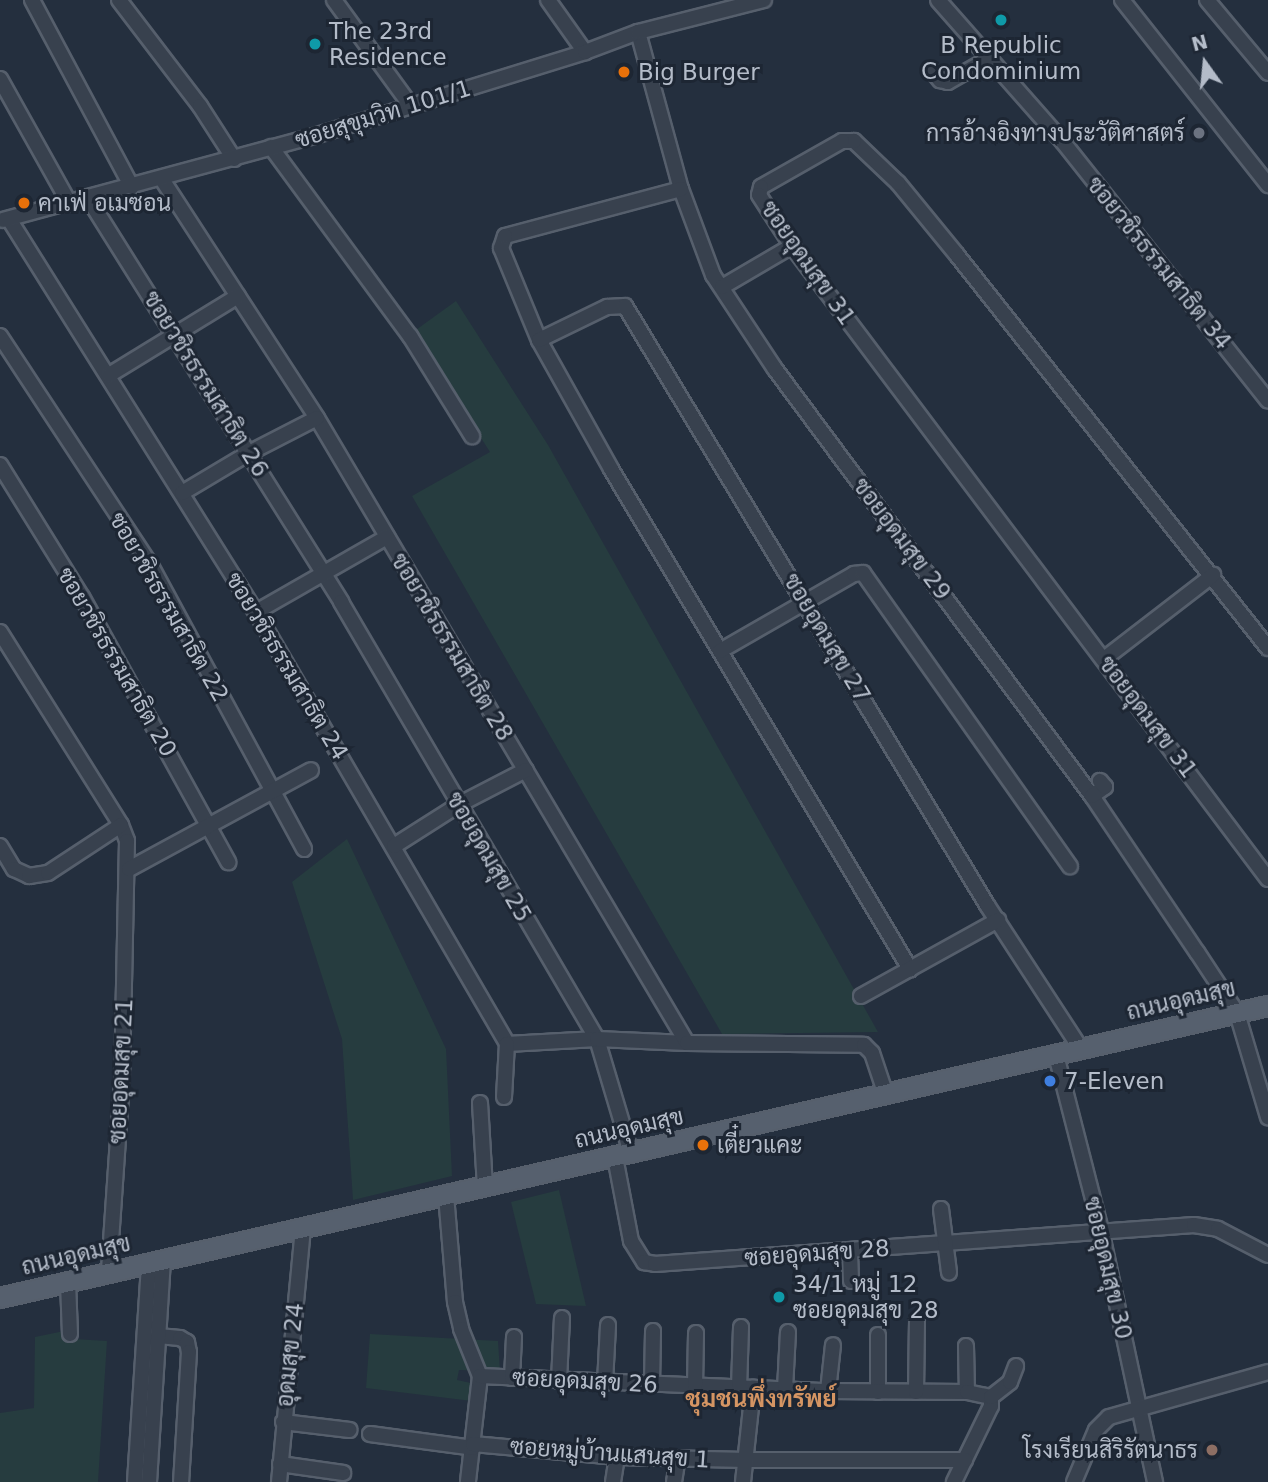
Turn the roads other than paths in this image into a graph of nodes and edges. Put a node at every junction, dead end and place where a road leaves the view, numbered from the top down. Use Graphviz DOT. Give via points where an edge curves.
graph roads {
  1 [pos="32,0"];
  2 [pos="119,0"];
  3 [pos="334,0"];
  4 [pos="548,0"];
  5 [pos="764,0"];
  6 [pos="938,0"];
  7 [pos="1122,0"];
  8 [pos="1208,0"];
  9 [pos="717,5"];
  10 [pos="638,32"];
  11 [pos="585,52"];
  12 [pos="990,58"];
  13 [pos="933,72"];
  14 [pos="1268,73"];
  15 [pos="0,79"];
  16 [pos="411,106"];
  17 [pos="271,147"];
  18 [pos="234,159"];
  19 [pos="162,179"];
  20 [pos="1268,185"];
  21 [pos="132,187"];
  22 [pos="681,189"];
  23 [pos="88,198"];
  24 [pos="70,204"];
  25 [pos="3,218"];
  26 [pos="792,246"];
  27 [pos="722,287"];
  28 [pos="238,296"];
  29 [pos="174,335"];
  30 [pos="0,336"];
  31 [pos="538,340"];
  32 [pos="109,375"];
  33 [pos="1268,401"];
  34 [pos="317,418"];
  35 [pos="472,436"];
  36 [pos="249,453"];
  37 [pos="0,465"];
  38 [pos="182,493"];
  39 [pos="387,537"];
  40 [pos="323,571"];
  41 [pos="1213,575"];
  42 [pos="805,602"];
  43 [pos="257,612"];
  44 [pos="0,632"];
  45 [pos="1268,648"];
  46 [pos="720,651"];
  47 [pos="1104,659"];
  48 [pos="311,769"];
  49 [pos="526,770"];
  50 [pos="1100,781"];
  51 [pos="273,792"];
  52 [pos="1092,796"];
  53 [pos="460,804"];
  54 [pos="208,824"];
  55 [pos="121,825"];
  56 [pos="0,846"];
  57 [pos="394,846"];
  58 [pos="304,849"];
  59 [pos="228,862"];
  60 [pos="1070,866"];
  61 [pos="128,869"];
  62 [pos="1268,879"];
  63 [pos="998,919"];
  64 [pos="910,969"];
  65 [pos="861,996"];
  66 [pos="1268,1006"];
  67 [pos="1237,1013"];
  68 [pos="597,1039"];
  69 [pos="687,1043"];
  70 [pos="507,1044"];
  71 [pos="1081,1049"];
  72 [pos="1056,1055"];
  73 [pos="886,1096"];
  74 [pos="504,1097"];
  75 [pos="480,1103"];
  76 [pos="1268,1118"];
  77 [pos="623,1155"];
  78 [pos="485,1186"];
  79 [pos="446,1195"];
  80 [pos="941,1209"];
  81 [pos="303,1228"];
  82 [pos="1101,1230"];
  83 [pos="947,1242"];
  84 [pos="850,1252"];
  85 [pos="1268,1255"];
  86 [pos="156,1262"];
  87 [pos="949,1272"];
  88 [pos="109,1273"];
  89 [pos="851,1281"];
  90 [pos="68,1282"];
  91 [pos="0,1298"];
  92 [pos="562,1318"];
  93 [pos="917,1322"];
  94 [pos="608,1325"];
  95 [pos="741,1327"];
  96 [pos="653,1331"];
  97 [pos="154,1332"];
  98 [pos="788,1332"];
  99 [pos="696,1333"];
  100 [pos="71,1334"];
  101 [pos="878,1335"];
  102 [pos="514,1337"];
  103 [pos="833,1345"];
  104 [pos="966,1346"];
  105 [pos="1016,1366"];
  106 [pos="1268,1373"];
  107 [pos="480,1376"];
  108 [pos="512,1378"];
  109 [pos="559,1381"];
  110 [pos="605,1382"];
  111 [pos="652,1384"];
  112 [pos="695,1386"];
  113 [pos="746,1388"];
  114 [pos="785,1390"];
  115 [pos="828,1391"];
  116 [pos="878,1392"];
  117 [pos="916,1392"];
  118 [pos="967,1392"];
  119 [pos="987,1395"];
  120 [pos="1139,1406"];
  121 [pos="284,1423"];
  122 [pos="350,1430"];
  123 [pos="370,1434"];
  124 [pos="473,1446"];
  125 [pos="617,1457"];
  126 [pos="678,1458"];
  127 [pos="965,1460"];
  128 [pos="746,1461"];
  129 [pos="280,1464"];
  130 [pos="343,1473"];
  131 [pos="135,1482"];
  132 [pos="149,1482"];
  133 [pos="181,1482"];
  134 [pos="279,1482"];
  135 [pos="468,1482"];
  136 [pos="613,1482"];
  137 [pos="674,1482"];
  138 [pos="743,1482"];
  139 [pos="954,1482"];
  140 [pos="1074,1482"];
  141 [pos="1155,1482"];
  1 -- 21 [label="street"];
  2 -- 18 [label="street" via="200,106"];
  3 -- 16 [label="street"];
  4 -- 11 [label="street"];
  5 -- 9 [label="street, ซอยสุขุมวิท 101/1"];
  6 -- 12 [label="street, ซอยวชิรธรรมสาธิต 34"];
  7 -- 20 [label="street"];
  8 -- 14 [label="street"];
  9 -- 10 [label="street, ซอยสุขุมวิท 101/1"];
  10 -- 11 [label="street, ซอยสุขุมวิท 101/1"];
  10 -- 22 [label="street, ซอยอุดมสุข 29"];
  11 -- 16 [label="street, ซอยสุขุมวิท 101/1"];
  12 -- 13 [label="street" via="948,82"];
  12 -- 33 [label="street, ซอยวชิรธรรมสาธิต 34" via="1063,142"];
  15 -- 24 [label="street"];
  16 -- 17 [label="street, ซอยสุขุมวิท 101/1"];
  17 -- 18 [label="street, ซอยสุขุมวิท 101/1"];
  17 -- 35 [label="street" via="410,336"];
  18 -- 19 [label="street, ซอยสุขุมวิท 101/1"];
  19 -- 21 [label="street, ซอยสุขุมวิท 101/1"];
  19 -- 28 [label="street, ซอยวชิรธรรมสาธิต 28"];
  21 -- 23 [label="street, ซอยสุขุมวิท 101/1"];
  22 -- 27 [label="street, ซอยอุดมสุข 29" via="709,265"];
  22 -- 31 [label="street" via="505,236 501,248"];
  23 -- 24 [label="street, ซอยสุขุมวิท 101/1"];
  23 -- 29 [label="street, ซอยวชิรธรรมสาธิต 26"];
  24 -- 25 [label="street, ซอยสุขุมวิท 101/1"];
  25 -- 32 [label="street, ซอยวชิรธรรมสาธิต 24"];
  26 -- 27 [label="street"];
  26 -- 41 [label="street, ซอยอุดมสุข 31" via="760,190 842,141 854,141 906,194"];
  26 -- 47 [label="street, ซอยอุดมสุข 31"];
  27 -- 52 [label="street, ซอยอุดมสุข 29" via="775,369"];
  28 -- 29 [label="street"];
  28 -- 34 [label="street, ซอยวชิรธรรมสาธิต 28"];
  29 -- 32 [label="street"];
  29 -- 36 [label="street, ซอยวชิรธรรมสาธิต 26"];
  30 -- 51 [label="street, ซอยวชิรธรรมสาธิต 22" via="150,564"];
  31 -- 42 [label="street, ซอยอุดมสุข 27" via="607,307 625,306"];
  31 -- 46 [label="street"];
  32 -- 38 [label="street, ซอยวชิรธรรมสาธิต 24"];
  34 -- 36 [label="street"];
  34 -- 39 [label="street, ซอยวชิรธรรมสาธิต 28"];
  36 -- 38 [label="street"];
  36 -- 40 [label="street, ซอยวชิรธรรมสาธิต 26"];
  37 -- 54 [label="street, ซอยวชิรธรรมสาธิต 20" via="82,597"];
  38 -- 43 [label="street, ซอยวชิรธรรมสาธิต 24"];
  39 -- 40 [label="street"];
  39 -- 49 [label="street, ซอยวชิรธรรมสาธิต 28"];
  40 -- 43 [label="street"];
  40 -- 53 [label="street, ซอยอุดมสุข 25"];
  41 -- 45 [label="street, ซอยอุดมสุข 31"];
  41 -- 47 [label="street"];
  42 -- 46 [label="street"];
  42 -- 60 [label="street" via="863,573"];
  42 -- 63 [label="street, ซอยอุดมสุข 27"];
  43 -- 57 [label="street, ซอยวชิรธรรมสาธิต 24"];
  44 -- 55 [label="street"];
  46 -- 64 [label="street"];
  47 -- 62 [label="street, ซอยอุดมสุข 31"];
  48 -- 51 [label="street"];
  49 -- 53 [label="street"];
  49 -- 69 [label="street, ซอยวชิรธรรมสาธิต 28"];
  50 -- 52 [label="street" via="1105,787"];
  51 -- 54 [label="street"];
  51 -- 58 [label="street, ซอยวชิรธรรมสาธิต 22"];
  52 -- 67 [label="street, ซอยอุดมสุข 29"];
  53 -- 57 [label="street"];
  53 -- 68 [label="street, ซอยอุดมสุข 25"];
  54 -- 59 [label="street, ซอยวชิรธรรมสาธิต 20"];
  54 -- 61 [label="street"];
  55 -- 56 [label="street" via="48,873 29,876 14,869"];
  55 -- 61 [label="street, ซอยอุดมสุข 21"];
  57 -- 70 [label="street, ซอยวชิรธรรมสาธิต 24"];
  61 -- 88 [label="street, ซอยอุดมสุข 21" via="122,1080"];
  63 -- 64 [label="street"];
  63 -- 71 [label="street, ซอยอุดมสุข 27"];
  64 -- 65 [label="street"];
  66 -- 67 [label="main road, ถนนอุดมสุข"];
  67 -- 71 [label="main road, ถนนอุดมสุข"];
  67 -- 76 [label="street, ซอยอุดมสุข 29"];
  68 -- 69 [label="street"];
  68 -- 70 [label="street"];
  68 -- 77 [label="street, ซอยอุดมสุข 25"];
  69 -- 73 [label="street" via="864,1045 872,1053"];
  70 -- 74 [label="street"];
  71 -- 72 [label="main road, ถนนอุดมสุข"];
  72 -- 73 [label="main road, ถนนอุดมสุข"];
  72 -- 82 [label="street, ซอยอุดมสุข 30"];
  73 -- 77 [label="main road, ถนนอุดมสุข"];
  75 -- 78 [label="street"];
  77 -- 78 [label="main road, ถนนอุดมสุข"];
  77 -- 84 [label="street, ซอยอุดมสุข 28" via="631,1241 644,1262"];
  78 -- 79 [label="main road, ถนนอุดมสุข"];
  79 -- 81 [label="main road, ถนนอุดมสุข"];
  79 -- 107 [label="street, ซอยอุดมสุข 26" via="455,1302"];
  80 -- 83 [label="street"];
  81 -- 86 [label="main road, ถนนอุดมสุข"];
  81 -- 121 [label="street, อุดมสุข 24"];
  82 -- 83 [label="street, ซอยอุดมสุข 28"];
  82 -- 85 [label="street, ซอยอุดมสุข 28" via="1206,1227"];
  82 -- 120 [label="street, ซอยอุดมสุข 30"];
  83 -- 84 [label="street, ซอยอุดมสุข 28"];
  83 -- 87 [label="street"];
  84 -- 89 [label="street"];
  86 -- 88 [label="main road, ถนนอุดมสุข"];
  86 -- 97 [label="street"];
  88 -- 90 [label="main road, ถนนอุดมสุข"];
  90 -- 91 [label="main road, ถนนอุดมสุข"];
  90 -- 100 [label="street"];
  92 -- 109 [label="street"];
  93 -- 117 [label="street"];
  94 -- 110 [label="street"];
  95 -- 113 [label="street"];
  96 -- 111 [label="street"];
  97 -- 131 [label="street"];
  97 -- 132 [label="street"];
  97 -- 133 [label="street" via="180,1338 187,1342 189,1352"];
  98 -- 114 [label="street"];
  99 -- 112 [label="street"];
  101 -- 116 [label="street"];
  102 -- 108 [label="street"];
  103 -- 115 [label="street"];
  104 -- 118 [label="street"];
  105 -- 119 [label="street" via="1010,1382"];
  106 -- 120 [label="street"];
  107 -- 108 [label="street, ซอยอุดมสุข 26"];
  107 -- 124 [label="street, ซอยอุดมสุข 26"];
  108 -- 109 [label="street, ซอยอุดมสุข 26"];
  109 -- 110 [label="street, ซอยอุดมสุข 26"];
  110 -- 111 [label="street, ซอยอุดมสุข 26"];
  111 -- 112 [label="street, ซอยอุดมสุข 26"];
  112 -- 113 [label="street, ซอยอุดมสุข 26"];
  113 -- 114 [label="street, ซอยอุดมสุข 26"];
  113 -- 128 [label="street"];
  114 -- 115 [label="street, ซอยอุดมสุข 26"];
  115 -- 116 [label="street, ซอยอุดมสุข 26"];
  116 -- 117 [label="street, ซอยอุดมสุข 26"];
  117 -- 118 [label="street, ซอยอุดมสุข 26"];
  118 -- 119 [label="street, ซอยอุดมสุข 26"];
  119 -- 127 [label="street" via="991,1406"];
  120 -- 140 [label="street" via="1102,1422"];
  120 -- 141 [label="street, ซอยอุดมสุข 30"];
  121 -- 122 [label="street"];
  121 -- 129 [label="street, อุดมสุข 24"];
  123 -- 124 [label="street, ซอยหมู่บ้านแสนสุข 1"];
  124 -- 125 [label="street, ซอยหมู่บ้านแสนสุข 1"];
  124 -- 135 [label="street, ซอยอุดมสุข 26"];
  125 -- 126 [label="street, ซอยหมู่บ้านแสนสุข 1"];
  125 -- 136 [label="street"];
  126 -- 128 [label="street, ซอยหมู่บ้านแสนสุข 1"];
  126 -- 137 [label="street"];
  127 -- 128 [label="street, ซอยหมู่บ้านแสนสุข 1"];
  127 -- 139 [label="street"];
  128 -- 138 [label="street"];
  129 -- 130 [label="street"];
  129 -- 134 [label="street, อุดมสุข 24"];
}
